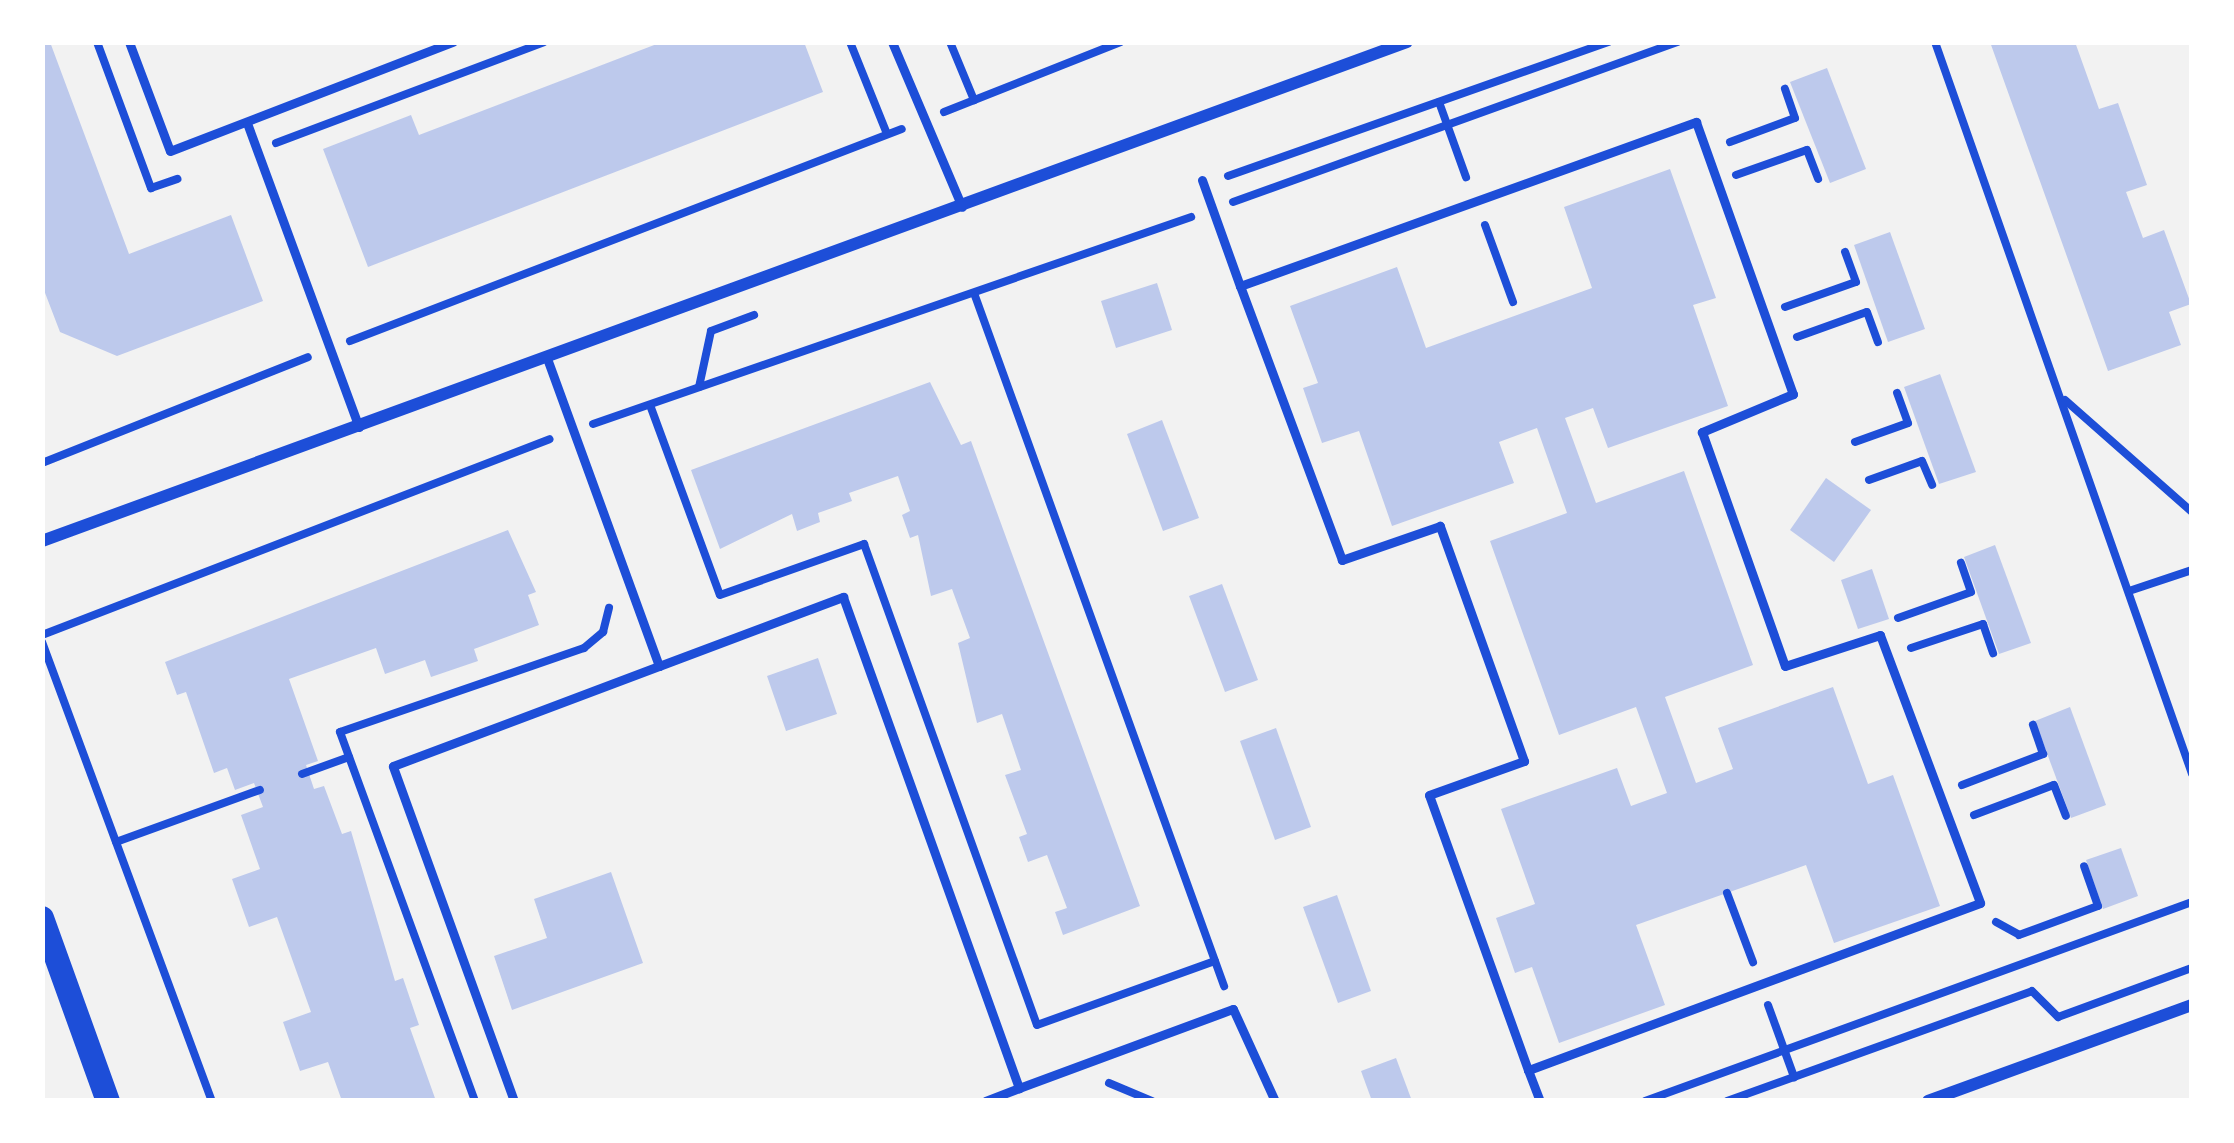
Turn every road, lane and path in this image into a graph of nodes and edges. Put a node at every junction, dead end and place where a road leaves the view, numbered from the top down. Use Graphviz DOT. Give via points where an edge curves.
graph roads {
  1 [pos="128,42"];
  2 [pos="453,42"];
  3 [pos="850,42"];
  4 [pos="892,42"];
  5 [pos="950,42"];
  6 [pos="1121,42"];
  7 [pos="1407,42"];
  8 [pos="1609,42"];
  9 [pos="1678,42"];
  10 [pos="1935,42"];
  11 [pos="1785,89"];
  12 [pos="974,100"];
  13 [pos="925,120"];
  14 [pos="247,123"];
  15 [pos="887,134"];
  16 [pos="1729,142"];
  17 [pos="1740,173"];
  18 [pos="1818,179"];
  19 [pos="1203,182"];
  20 [pos="962,207"];
  21 [pos="1212,210"];
  22 [pos="1845,252"];
  23 [pos="1240,286"];
  24 [pos="974,293"];
  25 [pos="1789,306"];
  26 [pos="754,315"];
  27 [pos="1800,336"];
  28 [pos="1878,342"];
  29 [pos="331,348"];
  30 [pos="547,359"];
  31 [pos="698,388"];
  32 [pos="1898,393"];
  33 [pos="2064,399"];
  34 [pos="360,429"];
  35 [pos="573,431"];
  36 [pos="1855,442"];
  37 [pos="42,463"];
  38 [pos="1869,480"];
  39 [pos="1932,485"];
  40 [pos="2192,512"];
  41 [pos="42,542"];
  42 [pos="1961,563"];
  43 [pos="2192,570"];
  44 [pos="2129,592"];
  45 [pos="1898,618"];
  46 [pos="42,639"];
  47 [pos="1902,651"];
  48 [pos="1993,653"];
  49 [pos="659,666"];
  50 [pos="2033,725"];
  51 [pos="350,758"];
  52 [pos="302,774"];
  53 [pos="2192,774"];
  54 [pos="1953,788"];
  55 [pos="260,790"];
  56 [pos="2066,816"];
  57 [pos="1964,818"];
  58 [pos="116,842"];
  59 [pos="2084,866"];
  60 [pos="2192,902"];
  61 [pos="42,918"];
  62 [pos="2019,935"];
  63 [pos="1215,961"];
  64 [pos="2192,968"];
  65 [pos="2192,1004"];
  66 [pos="1528,1070"];
  67 [pos="1103,1081"];
  68 [pos="1019,1088"];
  69 [pos="108,1101"];
  70 [pos="212,1101"];
  71 [pos="514,1101"];
  72 [pos="985,1101"];
  73 [pos="1152,1101"];
  74 [pos="1275,1101"];
  75 [pos="1540,1101"];
  76 [pos="1645,1101"];
  77 [pos="1727,1101"];
  78 [pos="1928,1101"];
  1 -- 14 [label="lane" via="170,151"];
  2 -- 14 [label="lane"];
  3 -- 15 [label="path"];
  4 -- 13 [label="lane"];
  5 -- 12 [label="path"];
  6 -- 12 [label="path"];
  7 -- 20 [label="street"];
  8 -- 19 [label="path"];
  9 -- 21 [label="path"];
  10 -- 33 [label="path"];
  11 -- 16 [label="path" via="1796,118"];
  12 -- 13 [label="path"];
  13 -- 15 [label="path"];
  13 -- 20 [label="lane"];
  14 -- 29 [label="lane"];
  15 -- 29 [label="path"];
  17 -- 18 [label="path" via="1807,150"];
  19 -- 21 [label="lane"];
  20 -- 30 [label="street"];
  21 -- 23 [label="lane"];
  21 -- 24 [label="path"];
  22 -- 25 [label="path" via="1856,282"];
  23 -- 66 [label="lane" via="1342,560 1440,526 1524,761 1429,795"];
  23 -- 66 [label="lane" via="1696,122 1706,149 1793,394 1702,432 1785,666 1880,635 1980,903"];
  24 -- 31 [label="path"];
  24 -- 63 [label="path"];
  26 -- 31 [label="path" via="711,331"];
  27 -- 28 [label="path" via="1867,312"];
  29 -- 34 [label="lane"];
  29 -- 37 [label="path"];
  30 -- 34 [label="street"];
  30 -- 35 [label="lane"];
  31 -- 35 [label="path"];
  32 -- 36 [label="path" via="1908,423"];
  33 -- 40 [label="path"];
  33 -- 44 [label="path"];
  34 -- 41 [label="street"];
  35 -- 46 [label="path"];
  35 -- 49 [label="lane"];
  38 -- 39 [label="path" via="1922,461"];
  42 -- 45 [label="path" via="1971,592"];
  43 -- 44 [label="path"];
  44 -- 53 [label="path"];
  46 -- 58 [label="path"];
  47 -- 48 [label="path" via="1983,624"];
  49 -- 68 [label="lane" via="843,597"];
  49 -- 71 [label="lane" via="393,766"];
  50 -- 54 [label="path" via="2044,754"];
  51 -- 52 [label="path"];
  55 -- 58 [label="path"];
  56 -- 57 [label="path" via="2054,785"];
  58 -- 70 [label="path"];
  59 -- 62 [label="path" via="2098,906"];
  60 -- 76 [label="path"];
  61 -- 69 [label="main road"];
  64 -- 77 [label="path" via="2058,1017 2032,991"];
  65 -- 78 [label="street"];
  66 -- 75 [label="lane"];
  67 -- 73 [label="path"];
  68 -- 72 [label="lane"];
  68 -- 74 [label="lane" via="1233,1009"];
}
